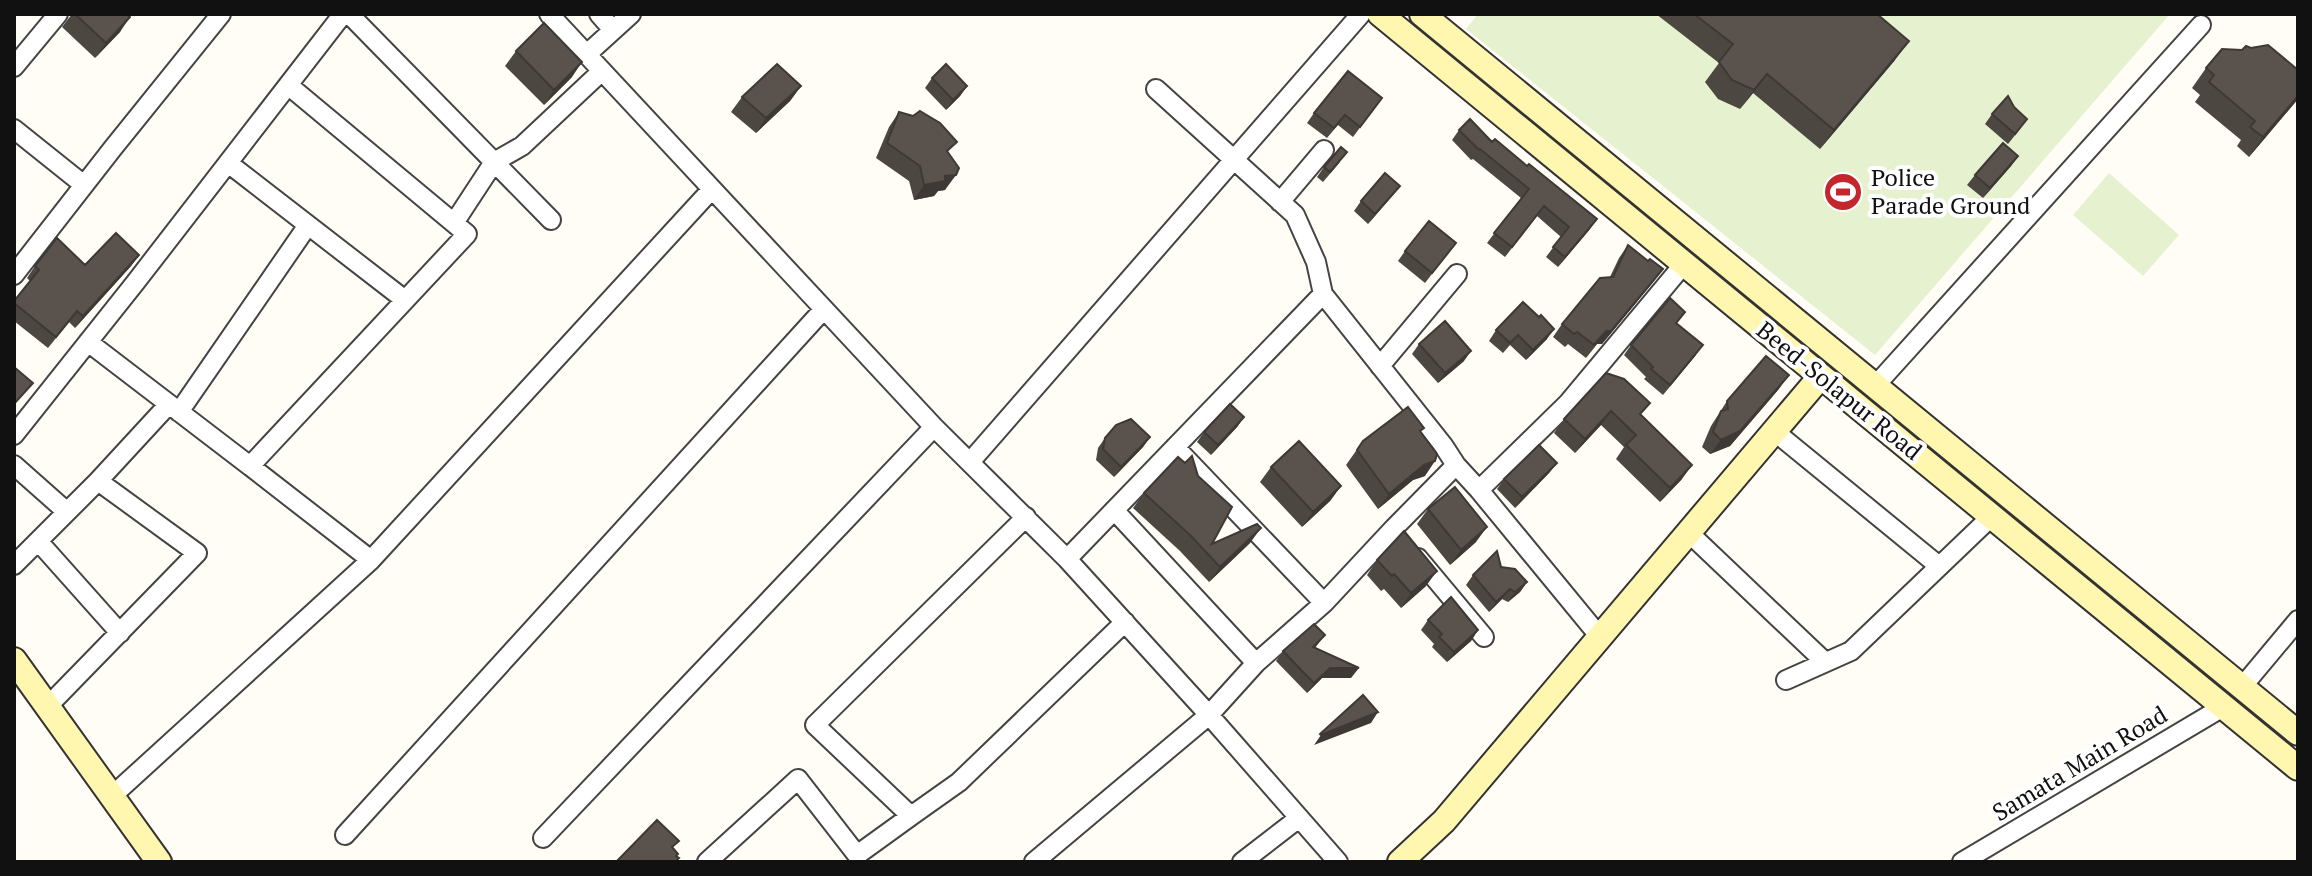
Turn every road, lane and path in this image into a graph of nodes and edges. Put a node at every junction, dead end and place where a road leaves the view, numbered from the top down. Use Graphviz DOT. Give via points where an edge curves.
graph roads {
  1 [pos="58,14"];
  2 [pos="221,14"];
  3 [pos="346,14"];
  4 [pos="549,14"];
  5 [pos="599,14"];
  6 [pos="631,14"];
  7 [pos="1361,14"];
  8 [pos="1380,14"];
  9 [pos="1432,17"];
  10 [pos="2201,25"];
  11 [pos="613,30"];
  12 [pos="587,54"];
  13 [pos="14,67"];
  14 [pos="602,71"];
  15 [pos="288,85"];
  16 [pos="1156,89"];
  17 [pos="14,129"];
  18 [pos="1324,150"];
  19 [pos="1233,160"];
  20 [pos="494,162"];
  21 [pos="228,163"];
  22 [pos="84,185"];
  23 [pos="712,189"];
  24 [pos="1280,202"];
  25 [pos="551,220"];
  26 [pos="454,223"];
  27 [pos="308,225"];
  28 [pos="1683,265"];
  29 [pos="1457,274"];
  30 [pos="14,275"];
  31 [pos="1323,294"];
  32 [pos="405,300"];
  33 [pos="824,309"];
  34 [pos="88,342"];
  35 [pos="1380,366"];
  36 [pos="1821,376"];
  37 [pos="1875,386"];
  38 [pos="174,408"];
  39 [pos="934,427"];
  40 [pos="1774,431"];
  41 [pos="14,435"];
  42 [pos="1175,447"];
  43 [pos="970,462"];
  44 [pos="14,465"];
  45 [pos="1456,465"];
  46 [pos="250,466"];
  47 [pos="98,481"];
  48 [pos="1479,490"];
  49 [pos="1114,510"];
  50 [pos="67,512"];
  51 [pos="1992,516"];
  52 [pos="1026,517"];
  53 [pos="1394,528"];
  54 [pos="1688,532"];
  55 [pos="38,541"];
  56 [pos="1067,559"];
  57 [pos="371,560"];
  58 [pos="14,565"];
  59 [pos="1939,566"];
  60 [pos="1324,603"];
  61 [pos="2298,620"];
  62 [pos="1125,622"];
  63 [pos="120,633"];
  64 [pos="1484,637"];
  65 [pos="1600,637"];
  66 [pos="14,660"];
  67 [pos="1825,662"];
  68 [pos="1256,663"];
  69 [pos="1786,680"];
  70 [pos="2242,687"];
  71 [pos="48,706"];
  72 [pos="2223,707"];
  73 [pos="1209,715"];
  74 [pos="2298,733"];
  75 [pos="2298,768"];
  76 [pos="112,796"];
  77 [pos="911,816"];
  78 [pos="1299,818"];
  79 [pos="345,835"];
  80 [pos="543,838"];
  81 [pos="1415,857"];
  82 [pos="159,862"];
  83 [pos="707,862"];
  84 [pos="1034,862"];
  85 [pos="1242,862"];
  86 [pos="1338,862"];
  87 [pos="1962,862"];
  1 -- 13 [label="street"];
  2 -- 22 [label="street"];
  3 -- 15 [label="street"];
  3 -- 20 [label="street"];
  4 -- 12 [label="street"];
  5 -- 11 [label="street"];
  6 -- 11 [label="street"];
  7 -- 19 [label="street"];
  8 -- 28 [label="main road, Beed-Solapur Road"];
  9 -- 37 [label="main road, Beed-Solapur Road"];
  10 -- 37 [label="street"];
  11 -- 12 [label="street"];
  12 -- 14 [label="street"];
  14 -- 20 [label="street" via="522,146"];
  14 -- 23 [label="street"];
  15 -- 21 [label="street"];
  15 -- 26 [label="street"];
  16 -- 19 [label="street"];
  17 -- 22 [label="street"];
  18 -- 24 [label="street"];
  19 -- 24 [label="street"];
  19 -- 43 [label="street"];
  20 -- 25 [label="street"];
  20 -- 26 [label="street"];
  21 -- 27 [label="street"];
  21 -- 34 [label="street"];
  22 -- 30 [label="street"];
  23 -- 33 [label="street"];
  23 -- 57 [label="street"];
  24 -- 31 [label="street" via="1295,215 1316,262"];
  26 -- 32 [label="street" via="467,234"];
  27 -- 32 [label="street"];
  27 -- 38 [label="street"];
  28 -- 36 [label="main road, Beed-Solapur Road"];
  28 -- 48 [label="street" via="1568,403"];
  29 -- 35 [label="street"];
  31 -- 35 [label="street"];
  31 -- 42 [label="street"];
  32 -- 46 [label="street"];
  33 -- 39 [label="street"];
  33 -- 79 [label="street"];
  34 -- 38 [label="street"];
  34 -- 41 [label="street"];
  35 -- 45 [label="street"];
  36 -- 40 [label="main road"];
  36 -- 51 [label="main road, Beed-Solapur Road"];
  37 -- 70 [label="main road, Beed-Solapur Road"];
  38 -- 46 [label="street"];
  38 -- 47 [label="street"];
  39 -- 43 [label="street"];
  39 -- 80 [label="street"];
  40 -- 54 [label="main road"];
  40 -- 59 [label="street"];
  42 -- 49 [label="street"];
  42 -- 60 [label="street"];
  43 -- 52 [label="street"];
  44 -- 50 [label="street"];
  45 -- 48 [label="street"];
  45 -- 53 [label="street"];
  46 -- 57 [label="street"];
  47 -- 50 [label="street"];
  47 -- 63 [label="street" via="197,553"];
  48 -- 65 [label="street"];
  49 -- 56 [label="street"];
  49 -- 68 [label="street"];
  50 -- 55 [label="street"];
  51 -- 59 [label="street"];
  51 -- 72 [label="main road, Beed-Solapur Road"];
  52 -- 56 [label="street"];
  52 -- 77 [label="street" via="815,725"];
  53 -- 60 [label="street"];
  53 -- 64 [label="street"];
  54 -- 65 [label="main road"];
  54 -- 67 [label="street"];
  55 -- 58 [label="street"];
  55 -- 63 [label="street"];
  56 -- 62 [label="street"];
  57 -- 76 [label="street"];
  59 -- 67 [label="street" via="1851,651"];
  60 -- 68 [label="street"];
  61 -- 70 [label="street"];
  62 -- 73 [label="street"];
  62 -- 77 [label="street" via="959,782"];
  63 -- 71 [label="street"];
  65 -- 81 [label="main road"];
  66 -- 71 [label="main road"];
  67 -- 69 [label="street"];
  68 -- 73 [label="street"];
  70 -- 74 [label="main road, Beed-Solapur Road"];
  71 -- 76 [label="main road"];
  72 -- 75 [label="main road, Beed-Solapur Road"];
  72 -- 87 [label="street, Samata Main Road"];
  73 -- 78 [label="street"];
  73 -- 84 [label="street"];
  76 -- 82 [label="main road"];
  77 -- 83 [label="street" via="857,855 798,779"];
  78 -- 85 [label="street"];
  78 -- 86 [label="street"];
}
